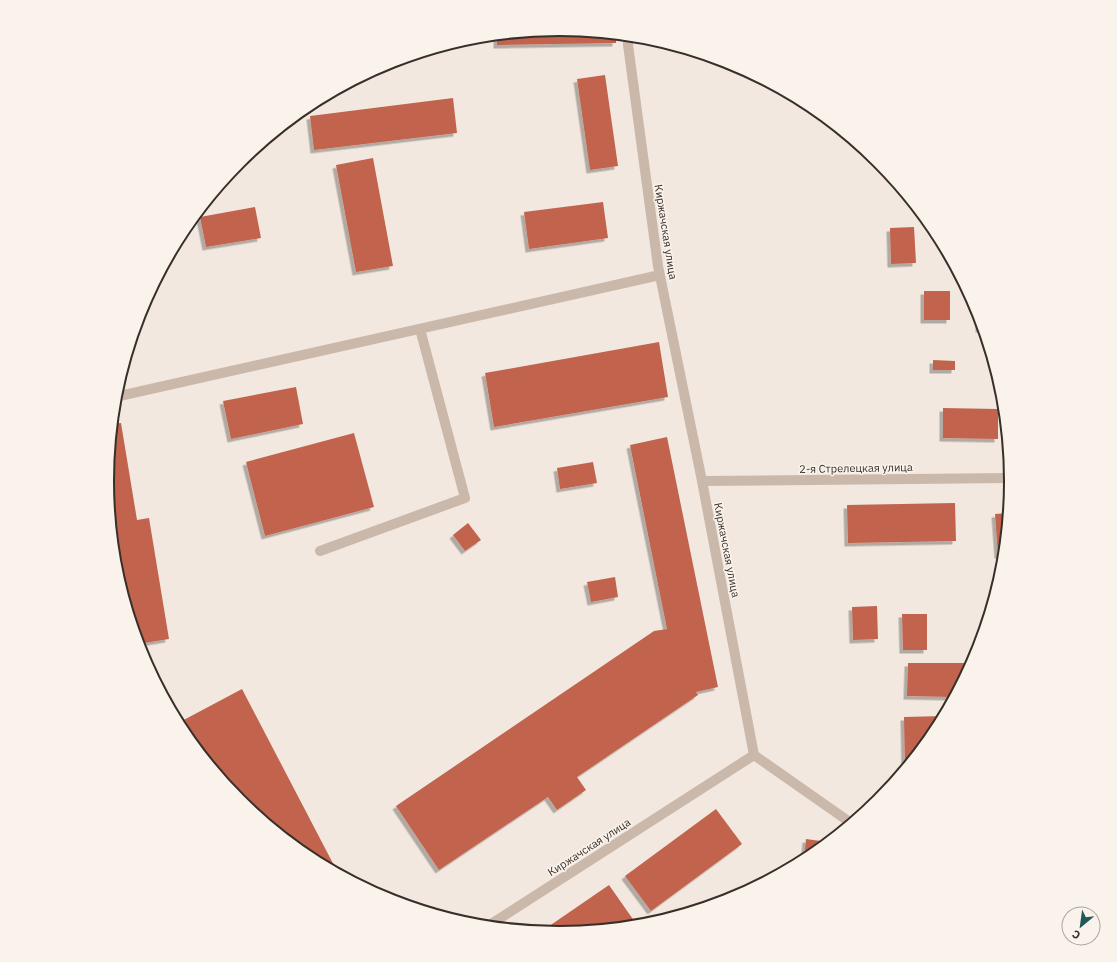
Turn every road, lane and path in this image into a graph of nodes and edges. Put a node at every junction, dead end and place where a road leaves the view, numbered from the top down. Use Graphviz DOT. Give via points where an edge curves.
graph roads {
  1 [pos="628,42"];
  2 [pos="660,275"];
  3 [pos="420,329"];
  4 [pos="122,395"];
  5 [pos="1004,478"];
  6 [pos="702,482"];
  7 [pos="320,551"];
  8 [pos="754,755"];
  9 [pos="847,820"];
  10 [pos="495,921"];
  1 -- 2 [label="street, Киржачская улица"];
  2 -- 3 [label="street"];
  2 -- 6 [label="street, Киржачская улица"];
  3 -- 4 [label="street"];
  3 -- 7 [label="street" via="464,498"];
  5 -- 6 [label="street, 2-я Стрелецкая улица"];
  6 -- 8 [label="street, Киржачская улица"];
  8 -- 9 [label="street"];
  8 -- 10 [label="street, Киржачская улица"];
}
